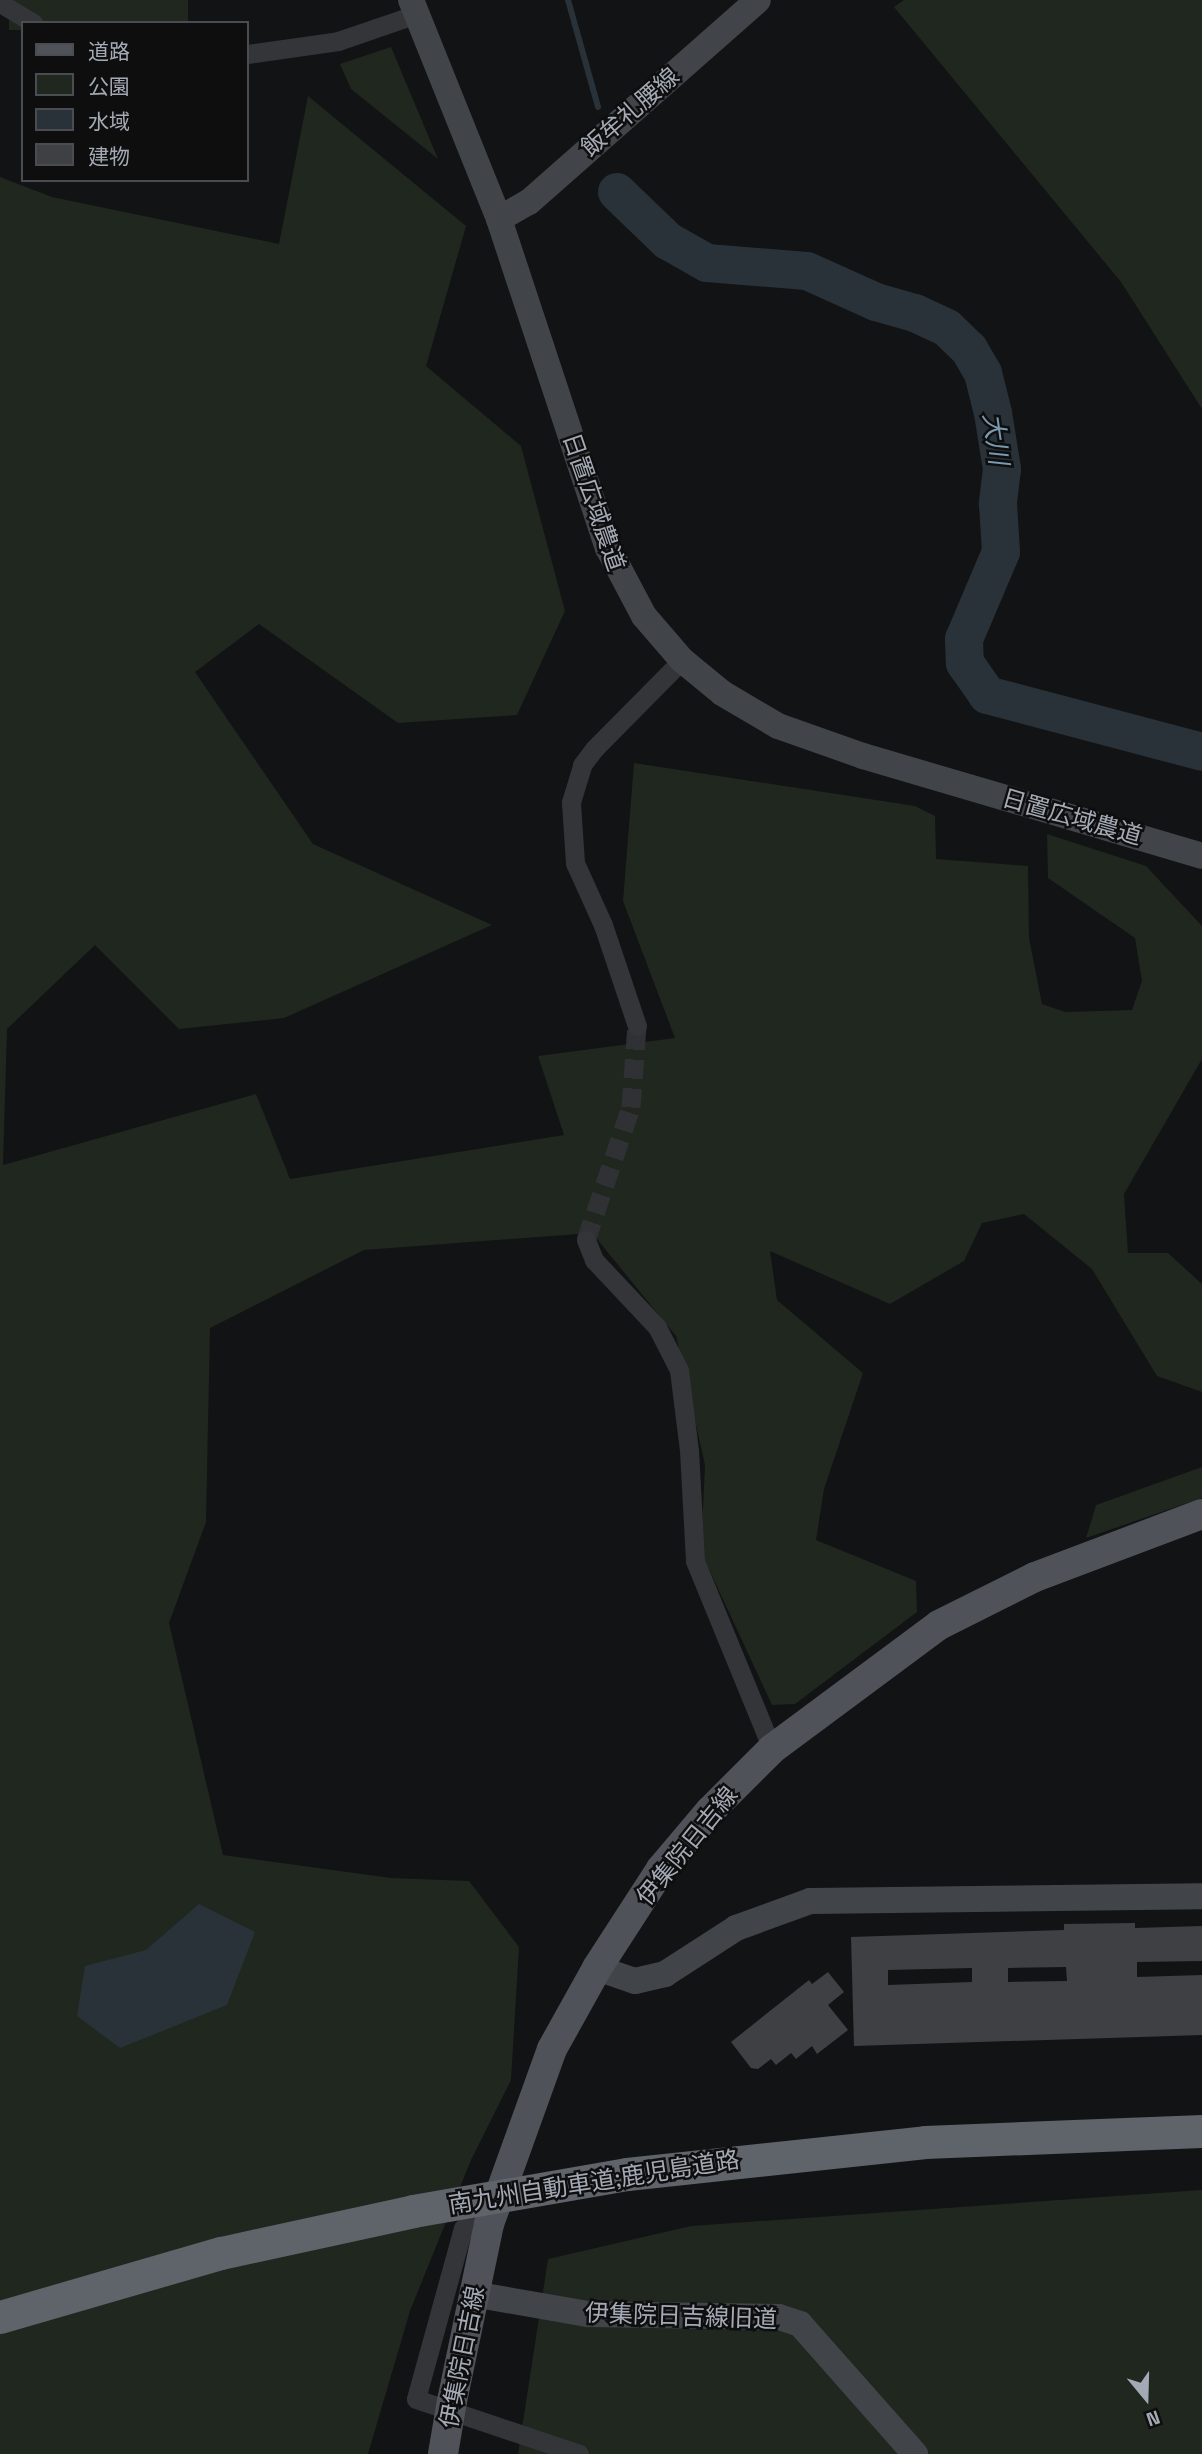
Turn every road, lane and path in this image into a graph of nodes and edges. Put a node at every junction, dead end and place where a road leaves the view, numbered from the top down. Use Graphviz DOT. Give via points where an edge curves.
graph roads {
  1 [pos="758,0"];
  2 [pos="0,3"];
  3 [pos="414,7"];
  4 [pos="30,21"];
  5 [pos="248,54"];
  6 [pos="499,219"];
  7 [pos="682,660"];
  8 [pos="1202,856"];
  9 [pos="637,1026"];
  10 [pos="586,1240"];
  11 [pos="1202,1514"];
  12 [pos="772,1749"];
  13 [pos="1202,1896"];
  14 [pos="597,1968"];
  15 [pos="1202,2132"];
  16 [pos="489,2224"];
  17 [pos="473,2294"];
  18 [pos="0,2317"];
  19 [pos="443,2454"];
  20 [pos="579,2454"];
  21 [pos="915,2454"];
  1 -- 6 [label="street, 飯牟礼腰線" via="529,202"];
  2 -- 4 [label="street"];
  3 -- 5 [label="street" via="338,41"];
  3 -- 6 [label="street, 日置広域農道"];
  6 -- 7 [label="street, 日置広域農道" via="615,567 644,617"];
  7 -- 8 [label="street, 日置広域農道" via="722,693 778,726 863,756"];
  7 -- 9 [label="street" via="594,749 582,765 571,802 575,863 603,925"];
  10 -- 12 [label="street" via="594,1260 657,1326 679,1370 689,1450 693,1552"];
  11 -- 12 [label="main road, 伊集院日吉線" via="1035,1577 939,1625"];
  12 -- 14 [label="main road, 伊集院日吉線" via="661,1869"];
  13 -- 14 [label="street" via="810,1901 736,1928 665,1974 635,1981"];
  14 -- 16 [label="main road, 伊集院日吉線" via="552,2049"];
  15 -- 18 [label="highway, 南九州自動車道;鹿児島道路, bridge" via="925,2142 627,2174 413,2211 221,2253"];
  16 -- 17 [label="main road, 伊集院日吉線"];
  16 -- 20 [label="street" via="463,2228 416,2399"];
  17 -- 19 [label="main road, 伊集院日吉線, bridge"];
  17 -- 21 [label="street, 伊集院日吉線旧道" via="588,2314 789,2320 800,2324"];
}
